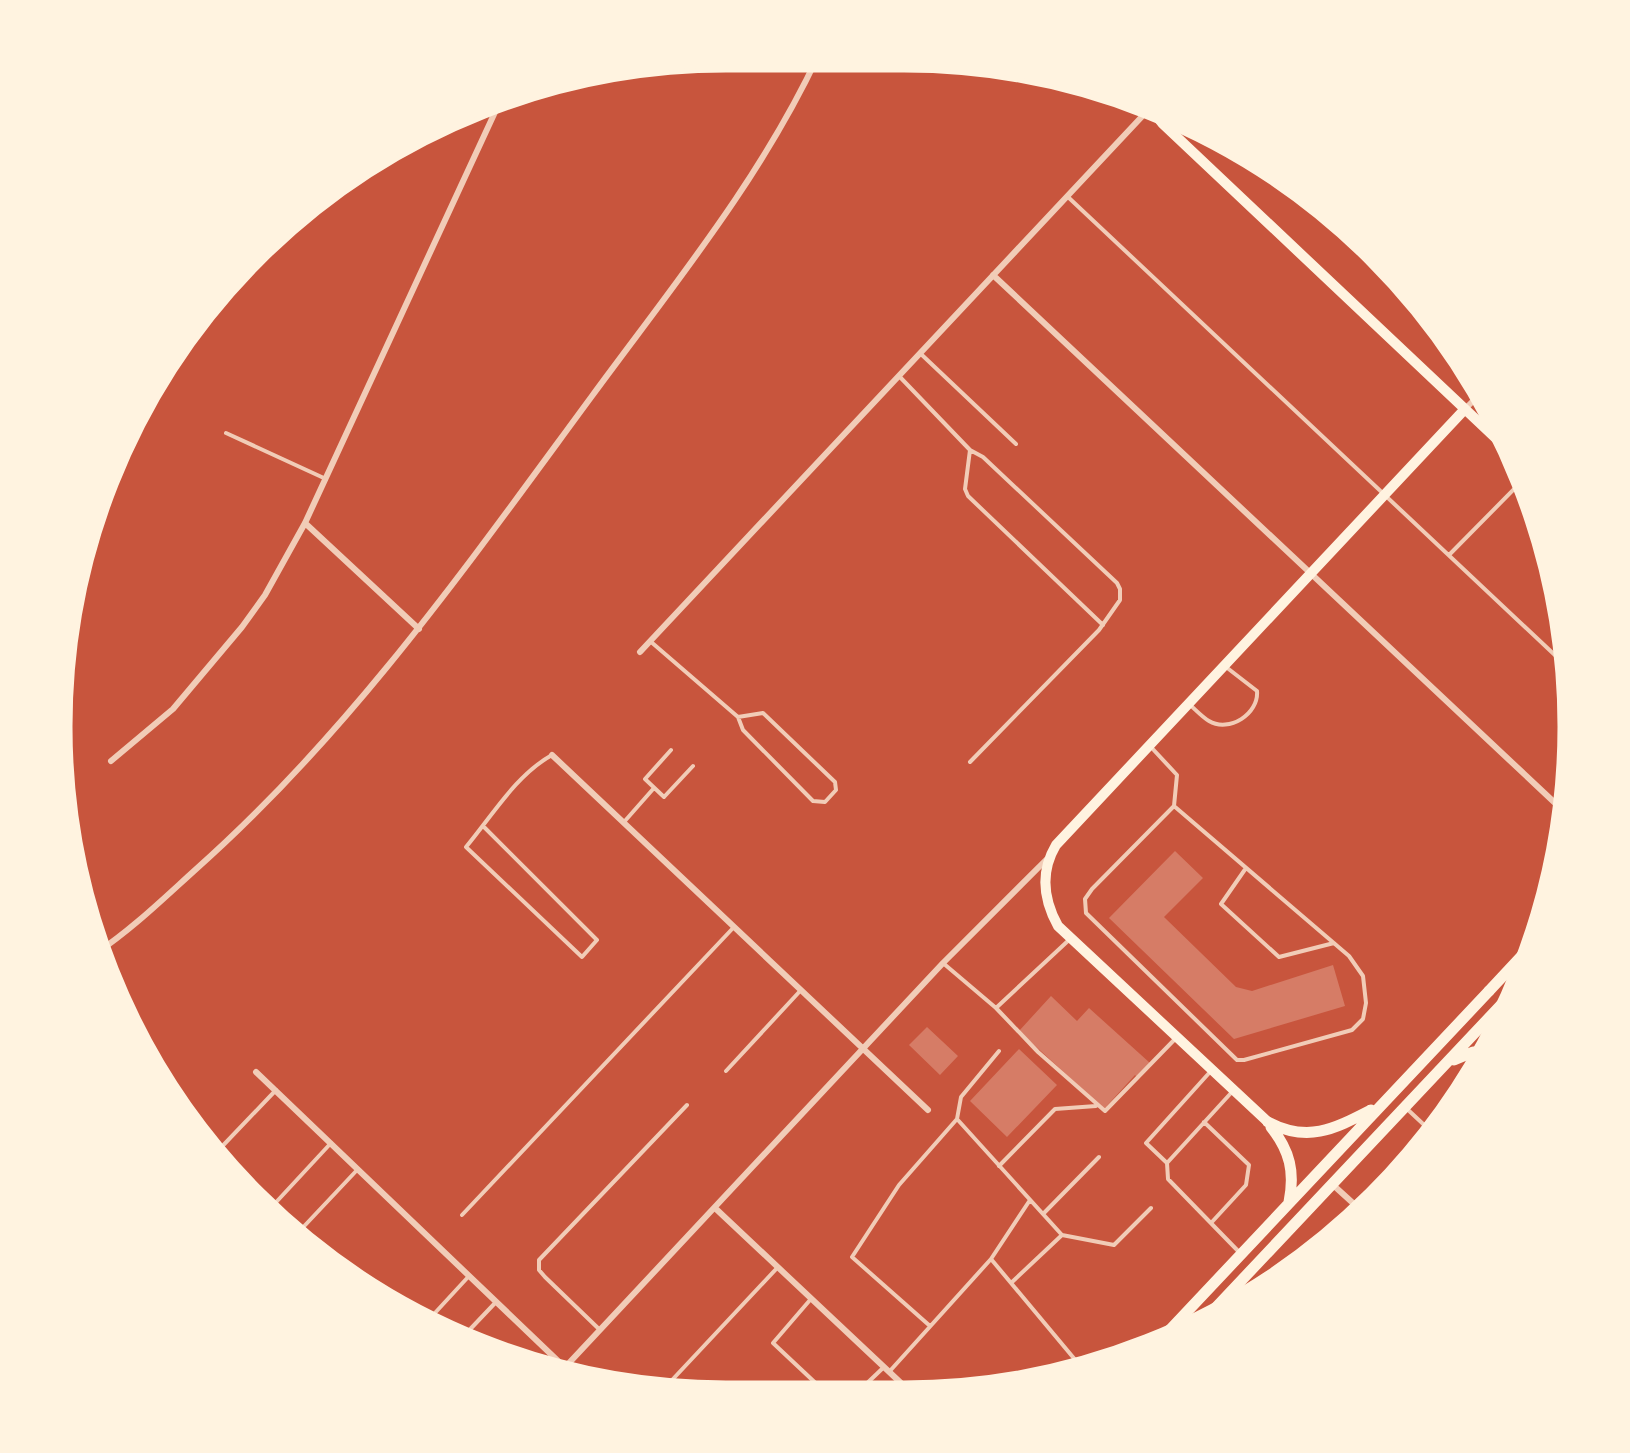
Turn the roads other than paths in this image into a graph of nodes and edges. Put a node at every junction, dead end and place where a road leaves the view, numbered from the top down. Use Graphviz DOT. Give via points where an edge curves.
graph roads {
  1 [pos="810,70"];
  2 [pos="495,113"];
  3 [pos="1144,116"];
  4 [pos="1162,123"];
  5 [pos="1067,196"];
  6 [pos="994,274"];
  7 [pos="920,353"];
  8 [pos="899,376"];
  9 [pos="1474,401"];
  10 [pos="1465,410"];
  11 [pos="226,433"];
  12 [pos="1491,434"];
  13 [pos="1016,444"];
  14 [pos="970,450"];
  15 [pos="326,479"];
  16 [pos="1515,488"];
  17 [pos="1385,496"];
  18 [pos="305,523"];
  19 [pos="1449,555"];
  20 [pos="1312,574"];
  21 [pos="1103,624"];
  22 [pos="419,629"];
  23 [pos="650,641"];
  24 [pos="640,652"];
  25 [pos="1556,657"];
  26 [pos="1225,666"];
  27 [pos="1189,704"];
  28 [pos="738,717"];
  29 [pos="1150,746"];
  30 [pos="671,750"];
  31 [pos="552,755"];
  32 [pos="112,761"];
  33 [pos="970,762"];
  34 [pos="694,766"];
  35 [pos="654,788"];
  36 [pos="1555,803"];
  37 [pos="1174,806"];
  38 [pos="623,822"];
  39 [pos="483,826"];
  40 [pos="1049,858"];
  41 [pos="1246,868"];
  42 [pos="734,926"];
  43 [pos="1070,939"];
  44 [pos="1334,943"];
  45 [pos="107,945"];
  46 [pos="1516,962"];
  47 [pos="944,963"];
  48 [pos="802,990"];
  49 [pos="996,1008"];
  50 [pos="1494,1012"];
  51 [pos="1176,1038"];
  52 [pos="864,1050"];
  53 [pos="1000,1051"];
  54 [pos="1474,1052"];
  55 [pos="1446,1064"];
  56 [pos="726,1070"];
  57 [pos="1211,1071"];
  58 [pos="256,1072"];
  59 [pos="276,1090"];
  60 [pos="1233,1091"];
  61 [pos="687,1105"];
  62 [pos="1098,1106"];
  63 [pos="1380,1106"];
  64 [pos="1405,1107"];
  65 [pos="928,1110"];
  66 [pos="957,1120"];
  67 [pos="1204,1122"];
  68 [pos="1268,1122"];
  69 [pos="1425,1125"];
  70 [pos="331,1143"];
  71 [pos="222,1146"];
  72 [pos="1099,1157"];
  73 [pos="1167,1164"];
  74 [pos="1000,1166"];
  75 [pos="358,1169"];
  76 [pos="1332,1184"];
  77 [pos="1030,1200"];
  78 [pos="1290,1202"];
  79 [pos="275,1203"];
  80 [pos="1353,1204"];
  81 [pos="715,1208"];
  82 [pos="1150,1208"];
  83 [pos="1043,1214"];
  84 [pos="462,1215"];
  85 [pos="1211,1224"];
  86 [pos="303,1227"];
  87 [pos="1062,1234"];
  88 [pos="1240,1254"];
  89 [pos="991,1259"];
  90 [pos="778,1267"];
  91 [pos="470,1276"];
  92 [pos="1011,1283"];
  93 [pos="811,1299"];
  94 [pos="1225,1299"];
  95 [pos="496,1302"];
  96 [pos="434,1314"];
  97 [pos="1174,1324"];
  98 [pos="930,1326"];
  99 [pos="469,1330"];
  100 [pos="600,1330"];
  101 [pos="1075,1360"];
  102 [pos="558,1361"];
  103 [pos="569,1364"];
  104 [pos="887,1370"];
  105 [pos="672,1381"];
  106 [pos="815,1383"];
  107 [pos="869,1383"];
  108 [pos="901,1383"];
  1 -- 22 [label="street" via="734,204"];
  2 -- 15 [label="street"];
  3 -- 5 [label="street"];
  4 -- 10 [label="main road"];
  5 -- 6 [label="street"];
  5 -- 17 [label="lane"];
  6 -- 7 [label="street"];
  6 -- 20 [label="street"];
  7 -- 8 [label="street"];
  7 -- 13 [label="lane"];
  8 -- 14 [label="lane"];
  8 -- 23 [label="street"];
  9 -- 10 [label="street"];
  10 -- 12 [label="main road"];
  10 -- 17 [label="main road"];
  11 -- 15 [label="lane"];
  14 -- 21 [label="lane" via="968,496"];
  14 -- 21 [label="lane" via="1117,583 1120,600"];
  15 -- 18 [label="street"];
  16 -- 19 [label="lane"];
  17 -- 19 [label="lane"];
  17 -- 20 [label="main road"];
  18 -- 22 [label="street"];
  18 -- 32 [label="street" via="242,627 173,709"];
  19 -- 25 [label="lane"];
  20 -- 26 [label="main road"];
  20 -- 36 [label="street"];
  21 -- 33 [label="lane"];
  22 -- 45 [label="street" via="292,777"];
  23 -- 24 [label="street"];
  23 -- 28 [label="lane"];
  26 -- 27 [label="main road"];
  26 -- 27 [label="lane" via="1257,691 1252,711 1222,725"];
  27 -- 29 [label="main road"];
  28 -- 28 [label="lane" via="813,801 825,802 836,790 762,713"];
  29 -- 37 [label="lane" via="1177,774"];
  29 -- 40 [label="main road"];
  30 -- 35 [label="lane" via="645,779"];
  31 -- 38 [label="street"];
  31 -- 39 [label="lane" via="533,766"];
  34 -- 35 [label="lane" via="664,797"];
  35 -- 38 [label="lane"];
  37 -- 41 [label="lane"];
  37 -- 44 [label="lane" via="1092,889 1086,913 1237,1060 1352,1030 1363,1019 1363,976"];
  38 -- 42 [label="street"];
  39 -- 39 [label="lane" via="466,847 582,956 597,940"];
  40 -- 43 [label="main road" via="1047,899"];
  40 -- 47 [label="street"];
  41 -- 44 [label="lane"];
  41 -- 44 [label="lane" via="1221,904 1279,957"];
  42 -- 48 [label="street"];
  42 -- 84 [label="lane"];
  43 -- 49 [label="lane"];
  43 -- 51 [label="main road"];
  46 -- 63 [label="highway"];
  47 -- 49 [label="lane"];
  47 -- 52 [label="street"];
  48 -- 52 [label="street"];
  48 -- 56 [label="lane"];
  49 -- 62 [label="lane"];
  50 -- 55 [label="highway"];
  51 -- 57 [label="main road"];
  51 -- 62 [label="lane" via="1105,1112"];
  52 -- 65 [label="street"];
  52 -- 81 [label="street"];
  53 -- 66 [label="lane" via="961,1096"];
  54 -- 55 [label="highway"];
  55 -- 64 [label="highway"];
  57 -- 60 [label="main road"];
  57 -- 73 [label="lane" via="1146,1143"];
  58 -- 59 [label="street"];
  59 -- 70 [label="street"];
  59 -- 71 [label="lane"];
  60 -- 67 [label="lane"];
  60 -- 68 [label="main road"];
  61 -- 100 [label="lane" via="540,1260 544,1277"];
  62 -- 74 [label="lane" via="1055,1110"];
  63 -- 68 [label="highway" via="1314,1133"];
  63 -- 78 [label="highway"];
  64 -- 69 [label="lane"];
  64 -- 76 [label="highway"];
  66 -- 74 [label="lane"];
  66 -- 98 [label="lane" via="898,1185 852,1257"];
  67 -- 73 [label="lane"];
  67 -- 85 [label="lane" via="1249,1165 1246,1185"];
  68 -- 78 [label="highway" via="1290,1159"];
  70 -- 75 [label="street"];
  70 -- 79 [label="lane"];
  72 -- 83 [label="lane"];
  73 -- 85 [label="lane" via="1168,1179"];
  74 -- 77 [label="lane"];
  75 -- 86 [label="lane"];
  75 -- 91 [label="street"];
  76 -- 80 [label="street"];
  76 -- 94 [label="highway"];
  77 -- 83 [label="lane"];
  77 -- 89 [label="lane"];
  78 -- 88 [label="highway"];
  81 -- 90 [label="street"];
  81 -- 100 [label="street"];
  82 -- 87 [label="lane" via="1114,1245"];
  83 -- 87 [label="lane"];
  85 -- 88 [label="lane"];
  87 -- 92 [label="lane"];
  88 -- 97 [label="highway"];
  89 -- 92 [label="lane"];
  89 -- 98 [label="lane"];
  90 -- 93 [label="street"];
  90 -- 105 [label="lane"];
  91 -- 95 [label="street"];
  91 -- 96 [label="lane"];
  92 -- 101 [label="lane"];
  93 -- 104 [label="street"];
  93 -- 106 [label="lane" via="772,1343"];
  95 -- 99 [label="lane"];
  95 -- 102 [label="street"];
  98 -- 104 [label="lane"];
  100 -- 103 [label="street"];
  104 -- 107 [label="lane"];
  104 -- 108 [label="street"];
}
